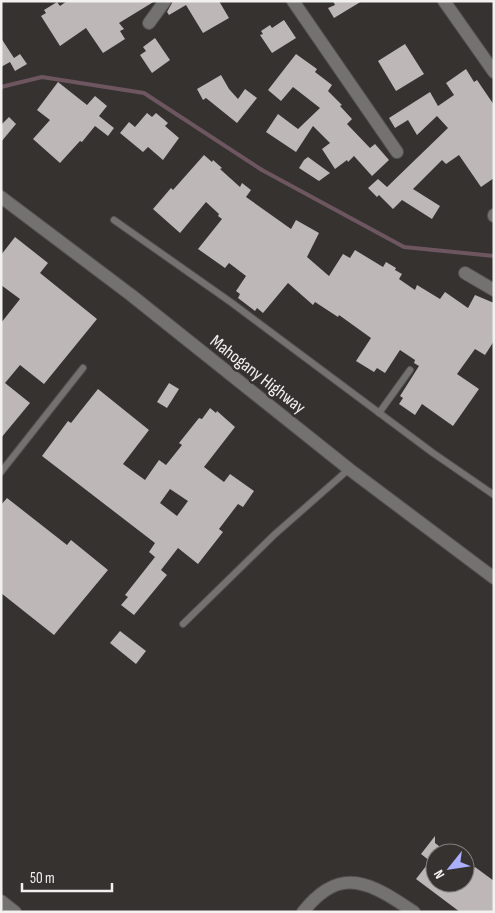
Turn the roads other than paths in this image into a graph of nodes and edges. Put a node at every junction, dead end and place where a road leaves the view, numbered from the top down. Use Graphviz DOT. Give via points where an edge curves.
graph roads {
  1 [pos="165,1"];
  2 [pos="293,1"];
  3 [pos="444,1"];
  4 [pos="149,23"];
  5 [pos="494,72"];
  6 [pos="397,152"];
  7 [pos="1,198"];
  8 [pos="114,220"];
  9 [pos="465,273"];
  10 [pos="494,290"];
  11 [pos="83,368"];
  12 [pos="410,370"];
  13 [pos="379,413"];
  14 [pos="348,469"];
  15 [pos="1,472"];
  16 [pos="494,495"];
  17 [pos="494,578"];
  18 [pos="183,624"];
  19 [pos="1,901"];
  20 [pos="15,912"];
  21 [pos="303,912"];
  22 [pos="414,912"];
  1 -- 4 [label="street"];
  2 -- 6 [label="street"];
  3 -- 5 [label="street"];
  7 -- 14 [label="street, Mahogany Highway" via="131,295"];
  8 -- 13 [label="lane"];
  9 -- 10 [label="street"];
  11 -- 15 [label="lane"];
  12 -- 13 [label="lane"];
  13 -- 16 [label="lane"];
  14 -- 17 [label="street, Mahogany Highway"];
  14 -- 18 [label="lane" via="274,535"];
  19 -- 20 [label="street"];
  21 -- 22 [label="street" via="321,892 336,884 350,882 362,883 383,892"];
}
